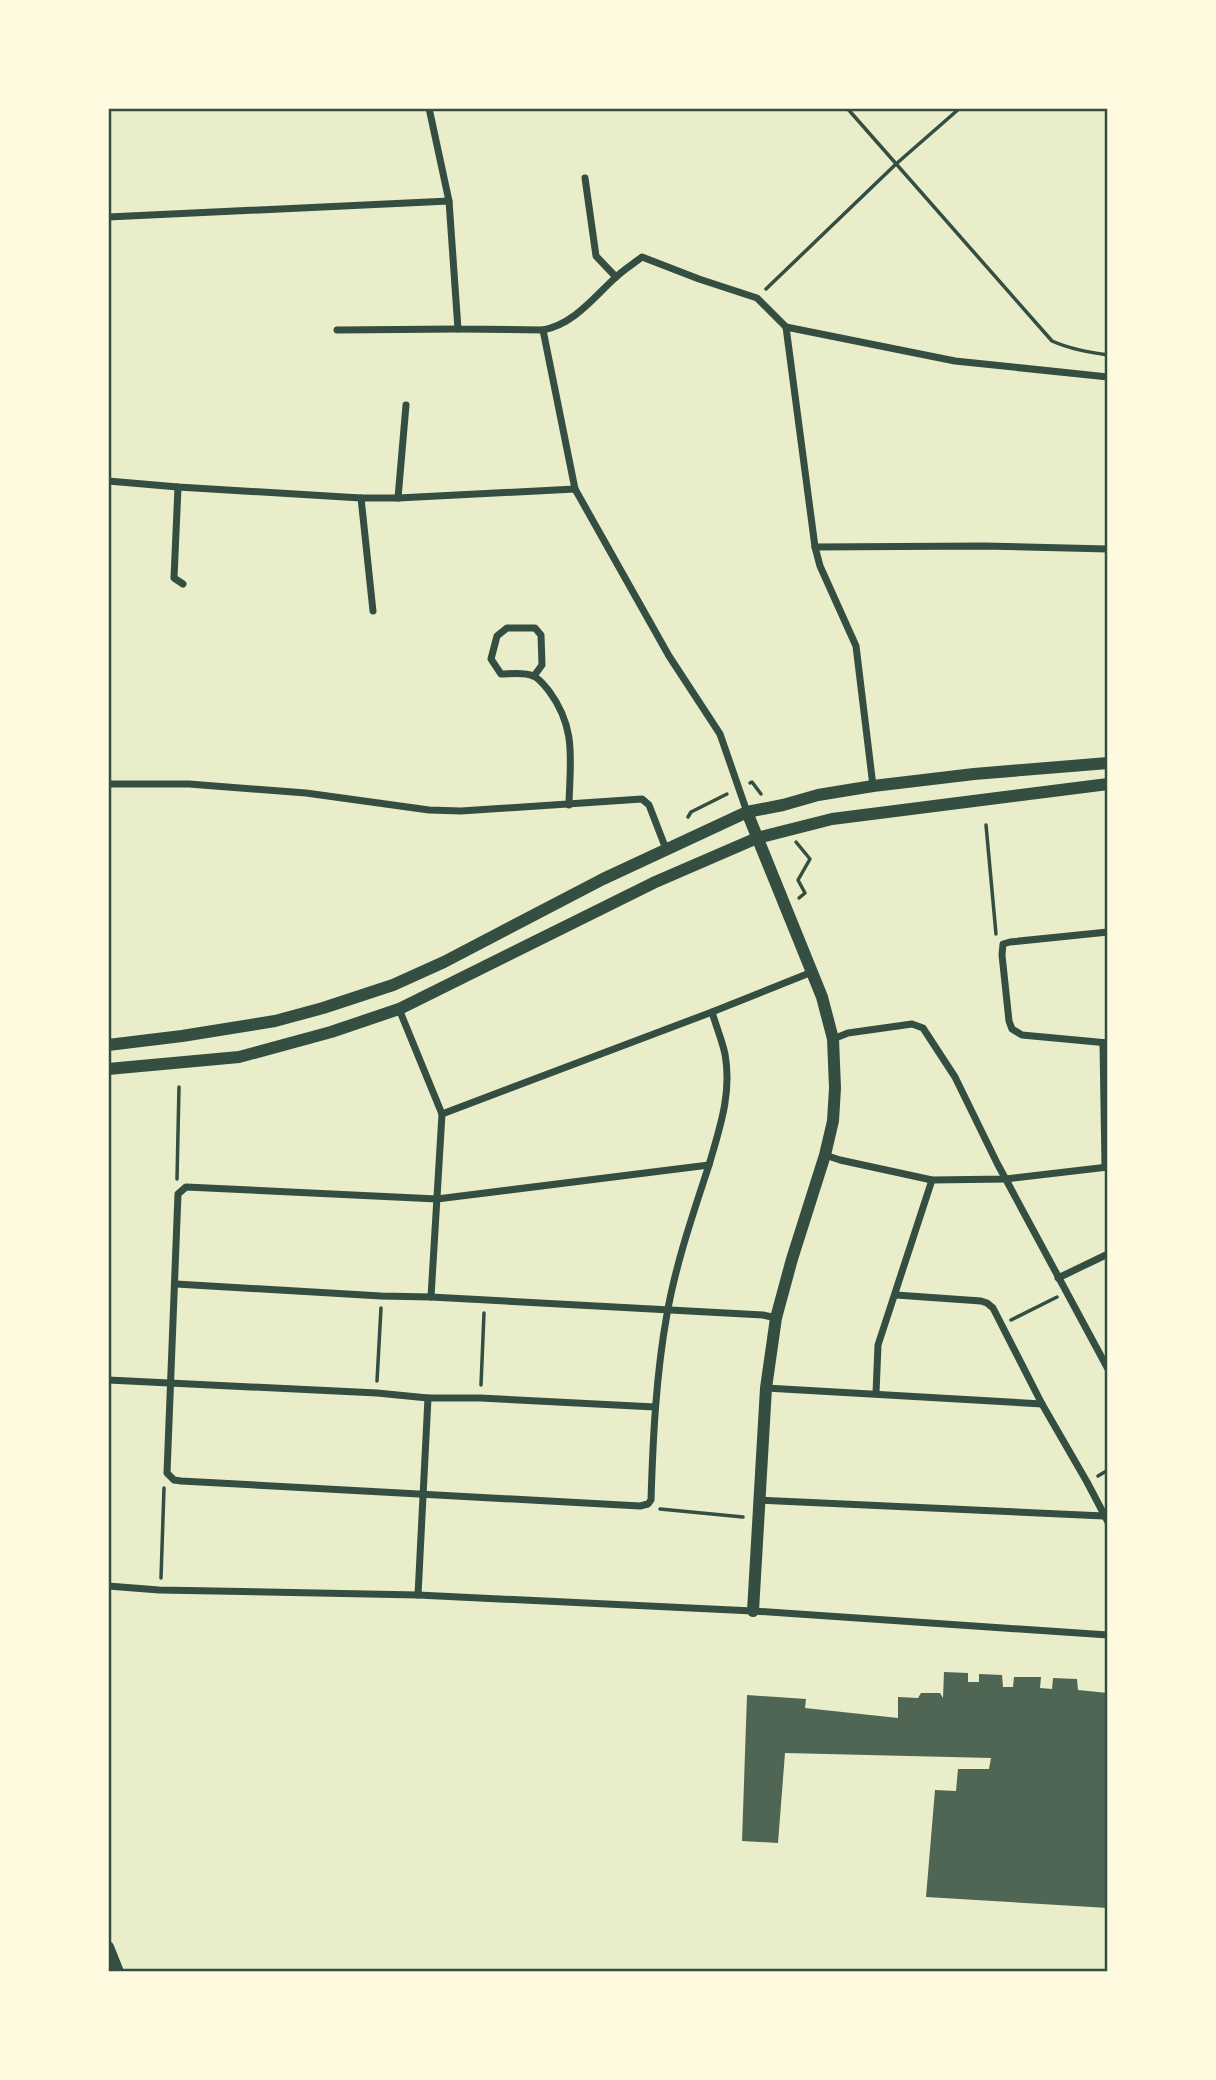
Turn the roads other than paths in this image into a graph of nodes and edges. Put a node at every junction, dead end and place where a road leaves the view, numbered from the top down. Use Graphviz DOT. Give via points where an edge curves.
graph roads {
  1 [pos="429,108"];
  2 [pos="585,178"];
  3 [pos="449,201"];
  4 [pos="108,217"];
  5 [pos="616,277"];
  6 [pos="786,327"];
  7 [pos="458,328"];
  8 [pos="337,330"];
  9 [pos="543,330"];
  10 [pos="1108,377"];
  11 [pos="406,405"];
  12 [pos="108,481"];
  13 [pos="178,487"];
  14 [pos="575,489"];
  15 [pos="361,498"];
  16 [pos="398,498"];
  17 [pos="815,547"];
  18 [pos="1108,549"];
  19 [pos="183,584"];
  20 [pos="373,611"];
  21 [pos="534,676"];
  22 [pos="1108,763"];
  23 [pos="108,784"];
  24 [pos="1108,784"];
  25 [pos="873,786"];
  26 [pos="569,805"];
  27 [pos="747,812"];
  28 [pos="757,838"];
  29 [pos="666,849"];
  30 [pos="1108,932"];
  31 [pos="811,972"];
  32 [pos="399,1009"];
  33 [pos="712,1012"];
  34 [pos="833,1039"];
  35 [pos="1105,1043"];
  36 [pos="108,1045"];
  37 [pos="108,1069"];
  38 [pos="442,1114"];
  39 [pos="825,1155"];
  40 [pos="709,1165"];
  41 [pos="1107,1167"];
  42 [pos="1006,1179"];
  43 [pos="932,1180"];
  44 [pos="437,1199"];
  45 [pos="1108,1254"];
  46 [pos="1058,1278"];
  47 [pos="176,1284"];
  48 [pos="896,1295"];
  49 [pos="431,1297"];
  50 [pos="667,1311"];
  51 [pos="776,1318"];
  52 [pos="1108,1369"];
  53 [pos="108,1380"];
  54 [pos="171,1383"];
  55 [pos="766,1388"];
  56 [pos="876,1393"];
  57 [pos="428,1398"];
  58 [pos="1042,1404"];
  59 [pos="655,1408"];
  60 [pos="422,1493"];
  61 [pos="759,1500"];
  62 [pos="1106,1519"];
  63 [pos="108,1586"];
  64 [pos="418,1595"];
  65 [pos="753,1611"];
  66 [pos="1108,1635"];
  67 [pos="108,1947"];
  68 [pos="118,1972"];
  1 -- 3 [label="street"];
  2 -- 5 [label="street" via="596,256"];
  3 -- 4 [label="street"];
  3 -- 7 [label="street"];
  5 -- 6 [label="street" via="642,257 757,298"];
  5 -- 9 [label="street" via="584,310"];
  6 -- 10 [label="street" via="954,361"];
  6 -- 17 [label="street"];
  7 -- 8 [label="street"];
  7 -- 9 [label="street"];
  9 -- 14 [label="street"];
  11 -- 16 [label="street"];
  12 -- 13 [label="street"];
  13 -- 15 [label="street"];
  13 -- 19 [label="street" via="174,578"];
  14 -- 16 [label="street"];
  14 -- 27 [label="street" via="669,656 720,734"];
  15 -- 16 [label="street"];
  15 -- 20 [label="street"];
  17 -- 18 [label="street"];
  17 -- 25 [label="street" via="856,646"];
  21 -- 21 [label="street" via="501,674 491,659 497,636 507,628 536,628 541,635 542,665"];
  21 -- 26 [label="street" via="559,704 568,727"];
  22 -- 25 [label="main road"];
  23 -- 26 [label="street" via="306,793 429,810"];
  24 -- 28 [label="main road" via="832,819"];
  25 -- 27 [label="main road"];
  26 -- 29 [label="street" via="642,799 649,805"];
  27 -- 28 [label="main road"];
  27 -- 29 [label="main road"];
  28 -- 31 [label="main road"];
  28 -- 32 [label="main road" via="653,883"];
  29 -- 36 [label="main road" via="393,985 275,1021"];
  30 -- 35 [label="street" via="1010,942 1003,944 1002,955 1012,1030 1021,1035"];
  31 -- 33 [label="street"];
  31 -- 34 [label="main road"];
  32 -- 37 [label="main road" via="239,1056"];
  32 -- 38 [label="street"];
  33 -- 38 [label="street"];
  33 -- 40 [label="street" via="728,1082"];
  34 -- 39 [label="main road" via="835,1109"];
  34 -- 42 [label="street" via="912,1024 923,1028 955,1077"];
  35 -- 41 [label="street"];
  38 -- 44 [label="street"];
  39 -- 43 [label="street"];
  39 -- 51 [label="main road"];
  40 -- 44 [label="street"];
  40 -- 50 [label="street"];
  41 -- 42 [label="street"];
  42 -- 43 [label="street"];
  42 -- 46 [label="street"];
  43 -- 48 [label="street"];
  44 -- 47 [label="street" via="190,1186 178,1194"];
  44 -- 49 [label="street"];
  45 -- 46 [label="street"];
  46 -- 52 [label="street"];
  47 -- 49 [label="street"];
  47 -- 54 [label="street"];
  48 -- 56 [label="street" via="877,1353"];
  48 -- 58 [label="street" via="987,1303"];
  49 -- 50 [label="street"];
  50 -- 51 [label="street"];
  50 -- 59 [label="street"];
  51 -- 55 [label="main road"];
  53 -- 54 [label="street"];
  54 -- 57 [label="street"];
  54 -- 60 [label="street" via="167,1469 174,1480"];
  55 -- 56 [label="street"];
  55 -- 61 [label="main road"];
  56 -- 58 [label="street"];
  57 -- 59 [label="street"];
  57 -- 60 [label="street"];
  58 -- 62 [label="street"];
  59 -- 60 [label="street" via="648,1504"];
  60 -- 64 [label="street"];
  61 -- 62 [label="street"];
  61 -- 65 [label="main road"];
  63 -- 64 [label="street"];
  64 -- 65 [label="street"];
  65 -- 66 [label="street"];
  67 -- 68 [label="main road"];
}
